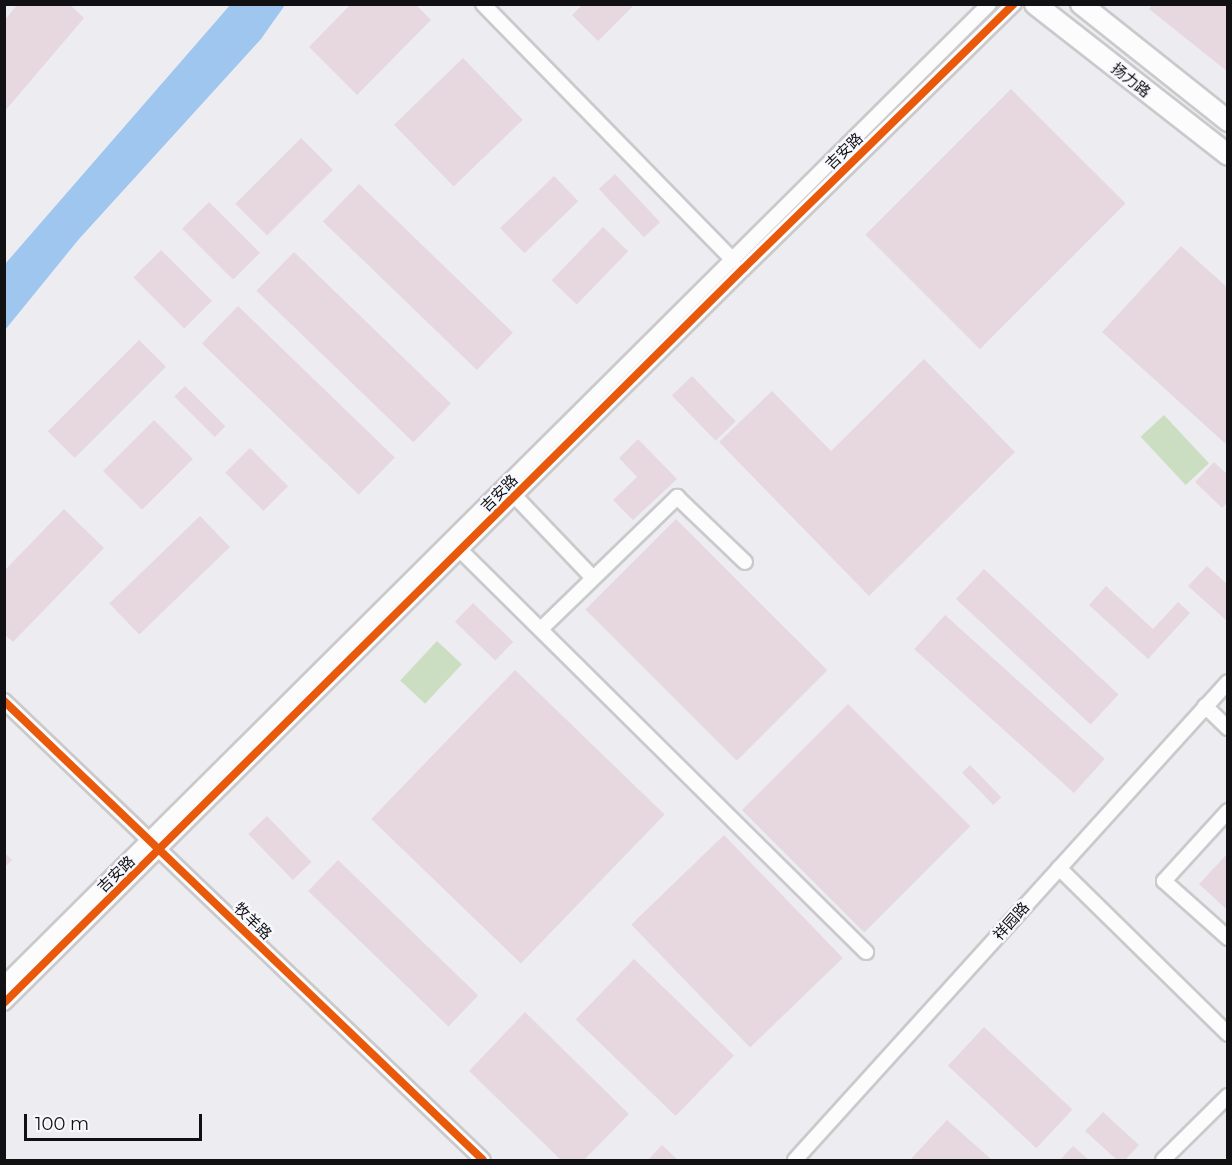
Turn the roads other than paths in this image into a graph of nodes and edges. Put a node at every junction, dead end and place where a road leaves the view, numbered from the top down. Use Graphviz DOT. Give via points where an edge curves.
graph roads {
  1 [pos="483,4"];
  2 [pos="988,4"];
  3 [pos="1014,4"];
  4 [pos="1035,4"];
  5 [pos="1081,4"];
  6 [pos="1227,121"];
  7 [pos="1227,155"];
  8 [pos="733,260"];
  9 [pos="511,491"];
  10 [pos="456,546"];
  11 [pos="745,562"];
  12 [pos="592,577"];
  13 [pos="541,629"];
  14 [pos="1227,682"];
  15 [pos="4,701"];
  16 [pos="1205,706"];
  17 [pos="1227,728"];
  18 [pos="1227,811"];
  19 [pos="155,846"];
  20 [pos="1059,868"];
  21 [pos="1227,938"];
  22 [pos="866,952"];
  23 [pos="4,984"];
  24 [pos="4,1003"];
  25 [pos="1227,1034"];
  26 [pos="1227,1096"];
  27 [pos="483,1161"];
  28 [pos="795,1161"];
  29 [pos="1163,1161"];
  1 -- 8 [label="street"];
  2 -- 8 [label="street, 吉安路"];
  3 -- 9 [label="street, 吉安路"];
  4 -- 7 [label="highway, 扬力路"];
  5 -- 6 [label="highway, 扬力路"];
  8 -- 9 [label="street, 吉安路"];
  9 -- 10 [label="street, 吉安路"];
  9 -- 12 [label="street"];
  10 -- 13 [label="street"];
  10 -- 19 [label="street, 吉安路"];
  11 -- 12 [label="street" via="677,497"];
  12 -- 13 [label="street"];
  13 -- 22 [label="street"];
  14 -- 16 [label="street, 祥园路"];
  15 -- 19 [label="street, 牧羊路"];
  16 -- 17 [label="street"];
  16 -- 20 [label="street, 祥园路"];
  18 -- 21 [label="street" via="1164,880"];
  19 -- 23 [label="street, 吉安路"];
  19 -- 24 [label="street, 吉安路"];
  19 -- 27 [label="street, 牧羊路"];
  20 -- 25 [label="street"];
  20 -- 28 [label="street, 祥园路"];
  26 -- 29 [label="street"];
}
